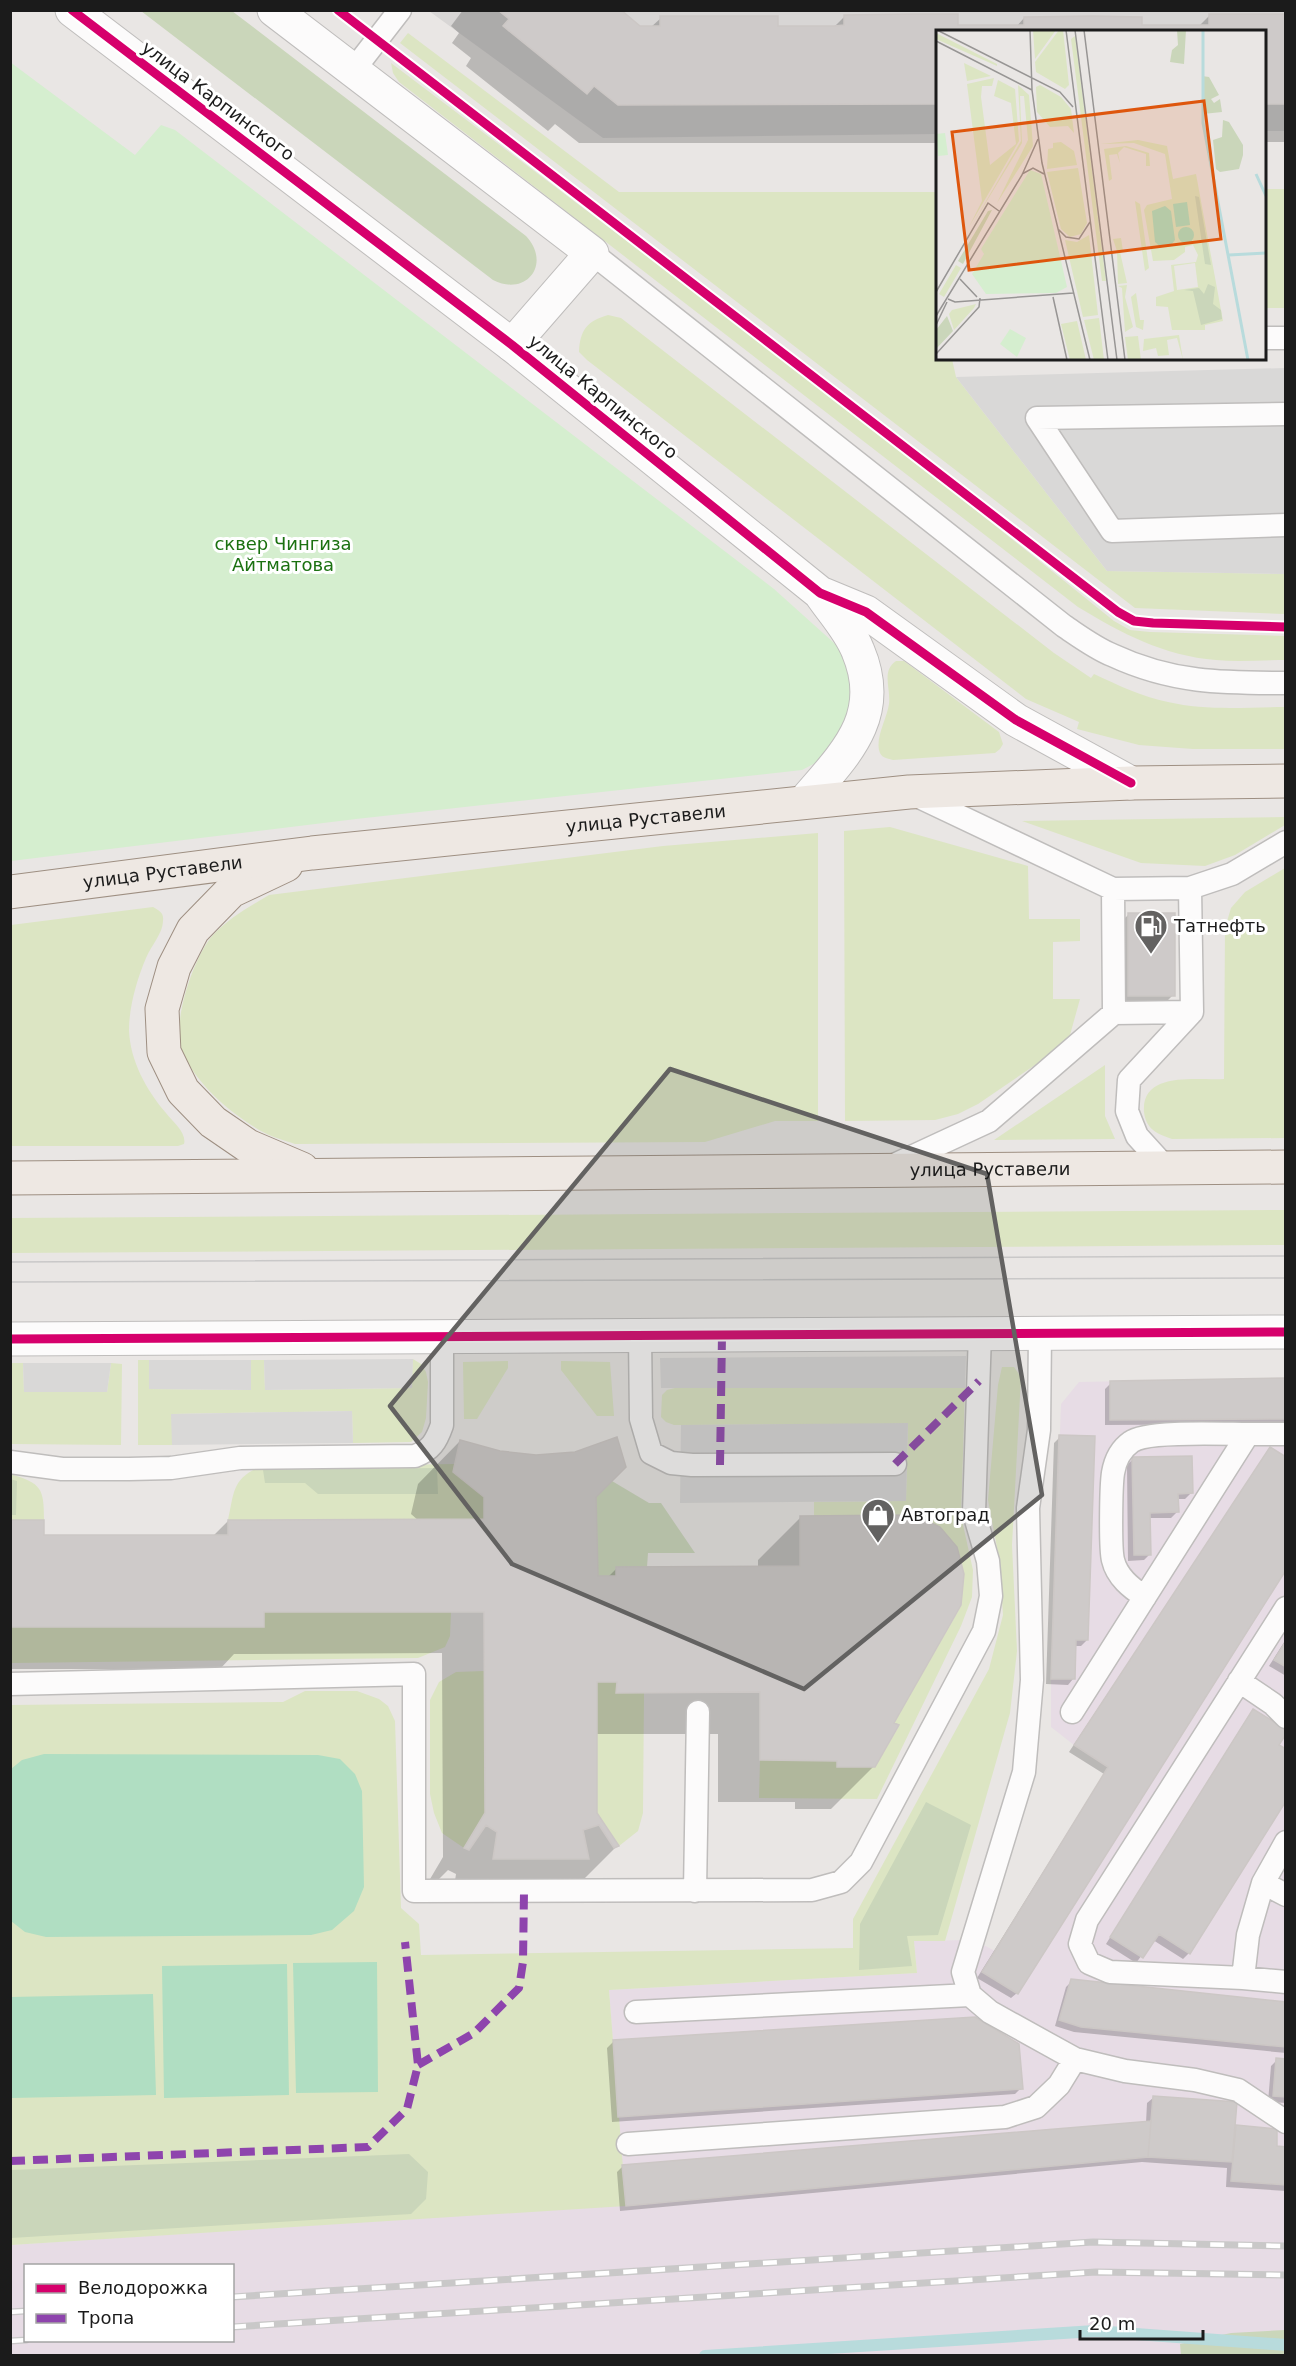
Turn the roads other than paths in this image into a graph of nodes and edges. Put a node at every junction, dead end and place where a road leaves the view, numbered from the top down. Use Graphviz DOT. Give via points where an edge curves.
graph roads {
  1 [pos="72,10"];
  2 [pos="274,10"];
  3 [pos="400,10"];
  4 [pos="352,72"];
  5 [pos="592,252"];
  6 [pos="1266,338"];
  7 [pos="1286,338"];
  8 [pos="512,345"];
  9 [pos="1286,414"];
  10 [pos="1286,525"];
  11 [pos="820,592"];
  12 [pos="1286,683"];
  13 [pos="1286,781"];
  14 [pos="1131,783"];
  15 [pos="909,792"];
  16 [pos="804,802"];
  17 [pos="1286,842"];
  18 [pos="312,853"];
  19 [pos="1190,888"];
  20 [pos="1113,889"];
  21 [pos="10,891"];
  22 [pos="1191,1012"];
  23 [pos="1114,1013"];
  24 [pos="1286,1167"];
  25 [pos="1167,1169"];
  26 [pos="882,1170"];
  27 [pos="315,1174"];
  28 [pos="10,1178"];
  29 [pos="1286,1332"];
  30 [pos="981,1333"];
  31 [pos="1040,1333"];
  32 [pos="640,1335"];
  33 [pos="442,1336"];
  34 [pos="10,1339"];
  35 [pos="1248,1434"];
  36 [pos="1286,1434"];
  37 [pos="10,1462"];
  38 [pos="895,1464"];
  39 [pos="1145,1597"];
  40 [pos="1286,1608"];
  41 [pos="1239,1681"];
  42 [pos="10,1684"];
  43 [pos="698,1712"];
  44 [pos="1072,1712"];
  45 [pos="1286,1717"];
  46 [pos="1286,1842"];
  47 [pos="1263,1883"];
  48 [pos="695,1891"];
  49 [pos="1286,1894"];
  50 [pos="1243,1978"];
  51 [pos="1286,1982"];
  52 [pos="970,1995"];
  53 [pos="636,2012"];
  54 [pos="1075,2059"];
  55 [pos="1286,2122"];
  56 [pos="628,2144"];
  1 -- 8 [label="street, улица Карпинского"];
  2 -- 4 [label="street"];
  3 -- 4 [label="lane"];
  4 -- 5 [label="street"];
  5 -- 8 [label="street"];
  5 -- 12 [label="lane" via="1064,626 1110,654 1176,678 1217,683"];
  6 -- 7 [label="lane"];
  8 -- 11 [label="street, улица Карпинского"];
  9 -- 10 [label="lane" via="1037,418 1112,531"];
  11 -- 14 [label="street, улица Карпинского" via="866,612 1016,720"];
  11 -- 16 [label="street, улица Карпинского" via="858,649 867,678 867,708 857,735"];
  13 -- 14 [label="main road, улица Руставели"];
  14 -- 15 [label="main road, улица Руставели"];
  15 -- 16 [label="main road, улица Руставели"];
  15 -- 20 [label="lane"];
  16 -- 18 [label="main road, улица Руставели"];
  17 -- 19 [label="lane" via="1232,874"];
  18 -- 21 [label="main road, улица Руставели"];
  18 -- 27 [label="main road" via="231,891 200,922 174,967 162,1009 164,1052 183,1090 213,1122 248,1146"];
  19 -- 20 [label="lane"];
  19 -- 22 [label="lane"];
  20 -- 23 [label="lane"];
  22 -- 23 [label="lane"];
  22 -- 25 [label="lane" via="1129,1080 1127,1111 1137,1136"];
  23 -- 26 [label="lane" via="989,1121"];
  24 -- 25 [label="main road, улица Руставели"];
  25 -- 26 [label="main road, улица Руставели"];
  26 -- 27 [label="main road, улица Руставели"];
  27 -- 28 [label="main road, улица Руставели"];
  29 -- 31 [label="street"];
  30 -- 31 [label="street"];
  30 -- 32 [label="street"];
  30 -- 48 [label="lane" via="974,1513 988,1561 991,1596 984,1631 861,1862 841,1882 812,1890"];
  31 -- 52 [label="lane" via="1038,1430 1028,1508 1032,1680 1024,1772 963,1972"];
  32 -- 33 [label="street"];
  32 -- 38 [label="lane" via="641,1419 651,1454 671,1463 692,1465"];
  33 -- 34 [label="street"];
  33 -- 37 [label="lane" via="442,1425 428,1451 415,1456 240,1458 171,1468 129,1469 62,1469"];
  35 -- 36 [label="lane"];
  35 -- 39 [label="lane"];
  35 -- 39 [label="lane" via="1151,1435 1132,1440 1120,1452 1113,1472 1113,1559 1120,1575"];
  39 -- 44 [label="lane"];
  40 -- 41 [label="lane"];
  41 -- 45 [label="lane"];
  41 -- 50 [label="lane" via="1087,1920 1080,1944 1089,1963 1110,1972"];
  42 -- 48 [label="lane" via="414,1674 414,1891"];
  43 -- 48 [label="lane"];
  46 -- 47 [label="lane"];
  47 -- 49 [label="lane"];
  47 -- 50 [label="lane" via="1248,1935"];
  50 -- 51 [label="lane"];
  52 -- 53 [label="lane"];
  52 -- 54 [label="lane" via="990,2012"];
  54 -- 55 [label="lane" via="1238,2090"];
  54 -- 56 [label="lane" via="1059,2085 1036,2107 1005,2117"];
}
